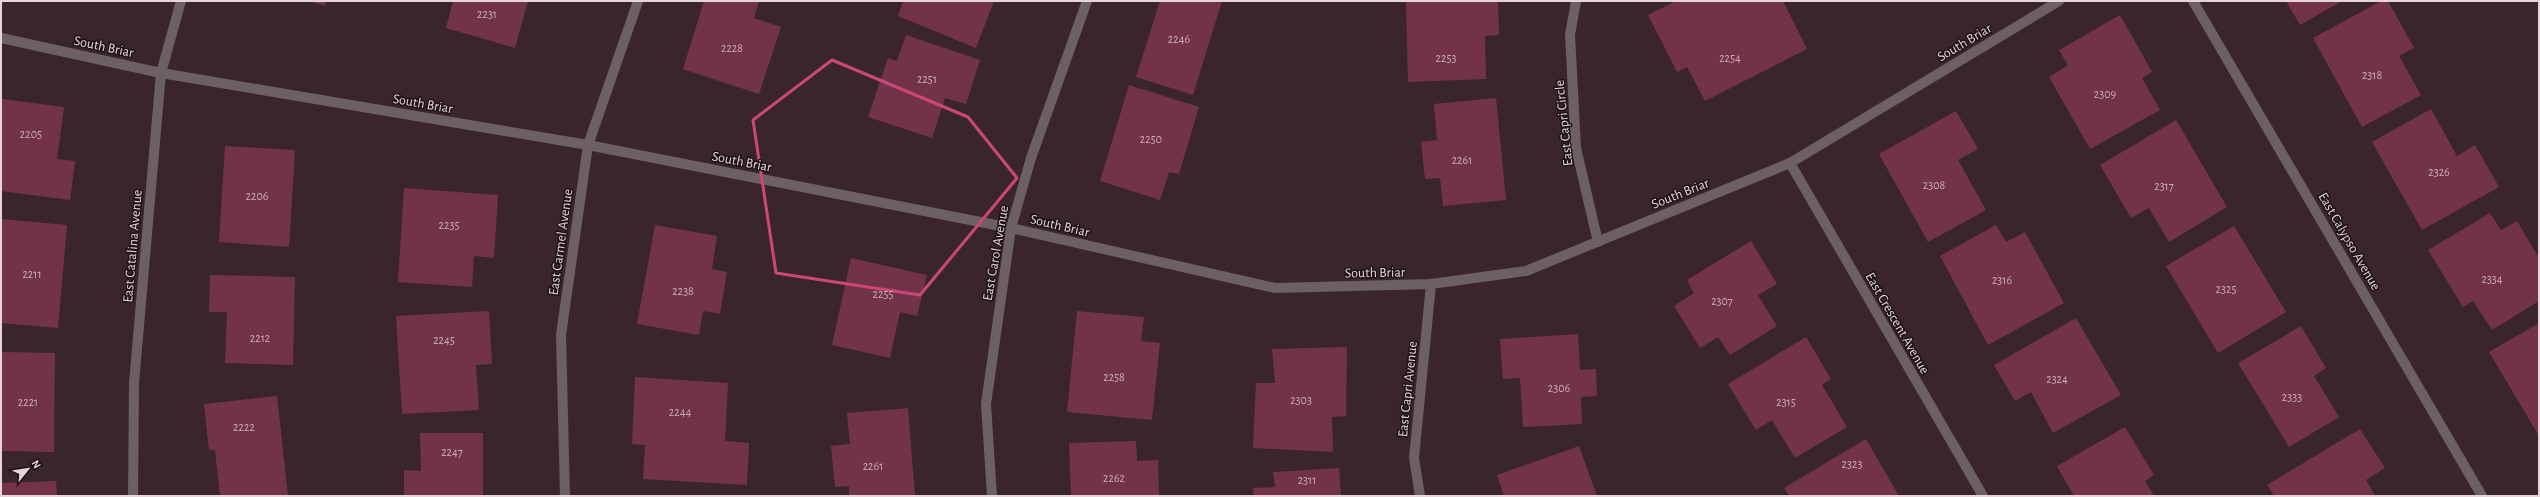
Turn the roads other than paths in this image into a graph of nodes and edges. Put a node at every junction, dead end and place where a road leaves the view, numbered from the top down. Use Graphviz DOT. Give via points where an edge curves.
graph roads {
  1 [pos="181,1"];
  2 [pos="638,1"];
  3 [pos="1088,1"];
  4 [pos="1576,1"];
  5 [pos="2059,1"];
  6 [pos="2193,1"];
  7 [pos="1,38"];
  8 [pos="161,73"];
  9 [pos="588,145"];
  10 [pos="1790,164"];
  11 [pos="1011,228"];
  12 [pos="1598,242"];
  13 [pos="1431,284"];
  14 [pos="133,496"];
  15 [pos="565,496"];
  16 [pos="992,496"];
  17 [pos="1420,496"];
  18 [pos="1983,496"];
  19 [pos="2482,496"];
  1 -- 8 [label="street, East Catalina Avenue"];
  2 -- 9 [label="street, East Carmel Avenue"];
  3 -- 11 [label="street, East Carol Avenue" via="1031,158"];
  4 -- 12 [label="street, East Capri Circle" via="1570,35 1576,148"];
  5 -- 10 [label="street, South Briar"];
  6 -- 19 [label="street, East Calypso Avenue"];
  7 -- 8 [label="street, South Briar"];
  8 -- 9 [label="street, South Briar"];
  8 -- 14 [label="street, East Catalina Avenue" via="134,383"];
  9 -- 11 [label="street, South Briar"];
  9 -- 15 [label="street, East Carmel Avenue" via="561,335"];
  10 -- 12 [label="street, South Briar"];
  10 -- 18 [label="street, East Crescent Avenue"];
  11 -- 13 [label="street, South Briar" via="1275,288"];
  11 -- 16 [label="street, East Carol Avenue" via="986,404"];
  12 -- 13 [label="street, South Briar" via="1526,271"];
  13 -- 17 [label="street, East Capri Avenue" via="1414,458"];
}
